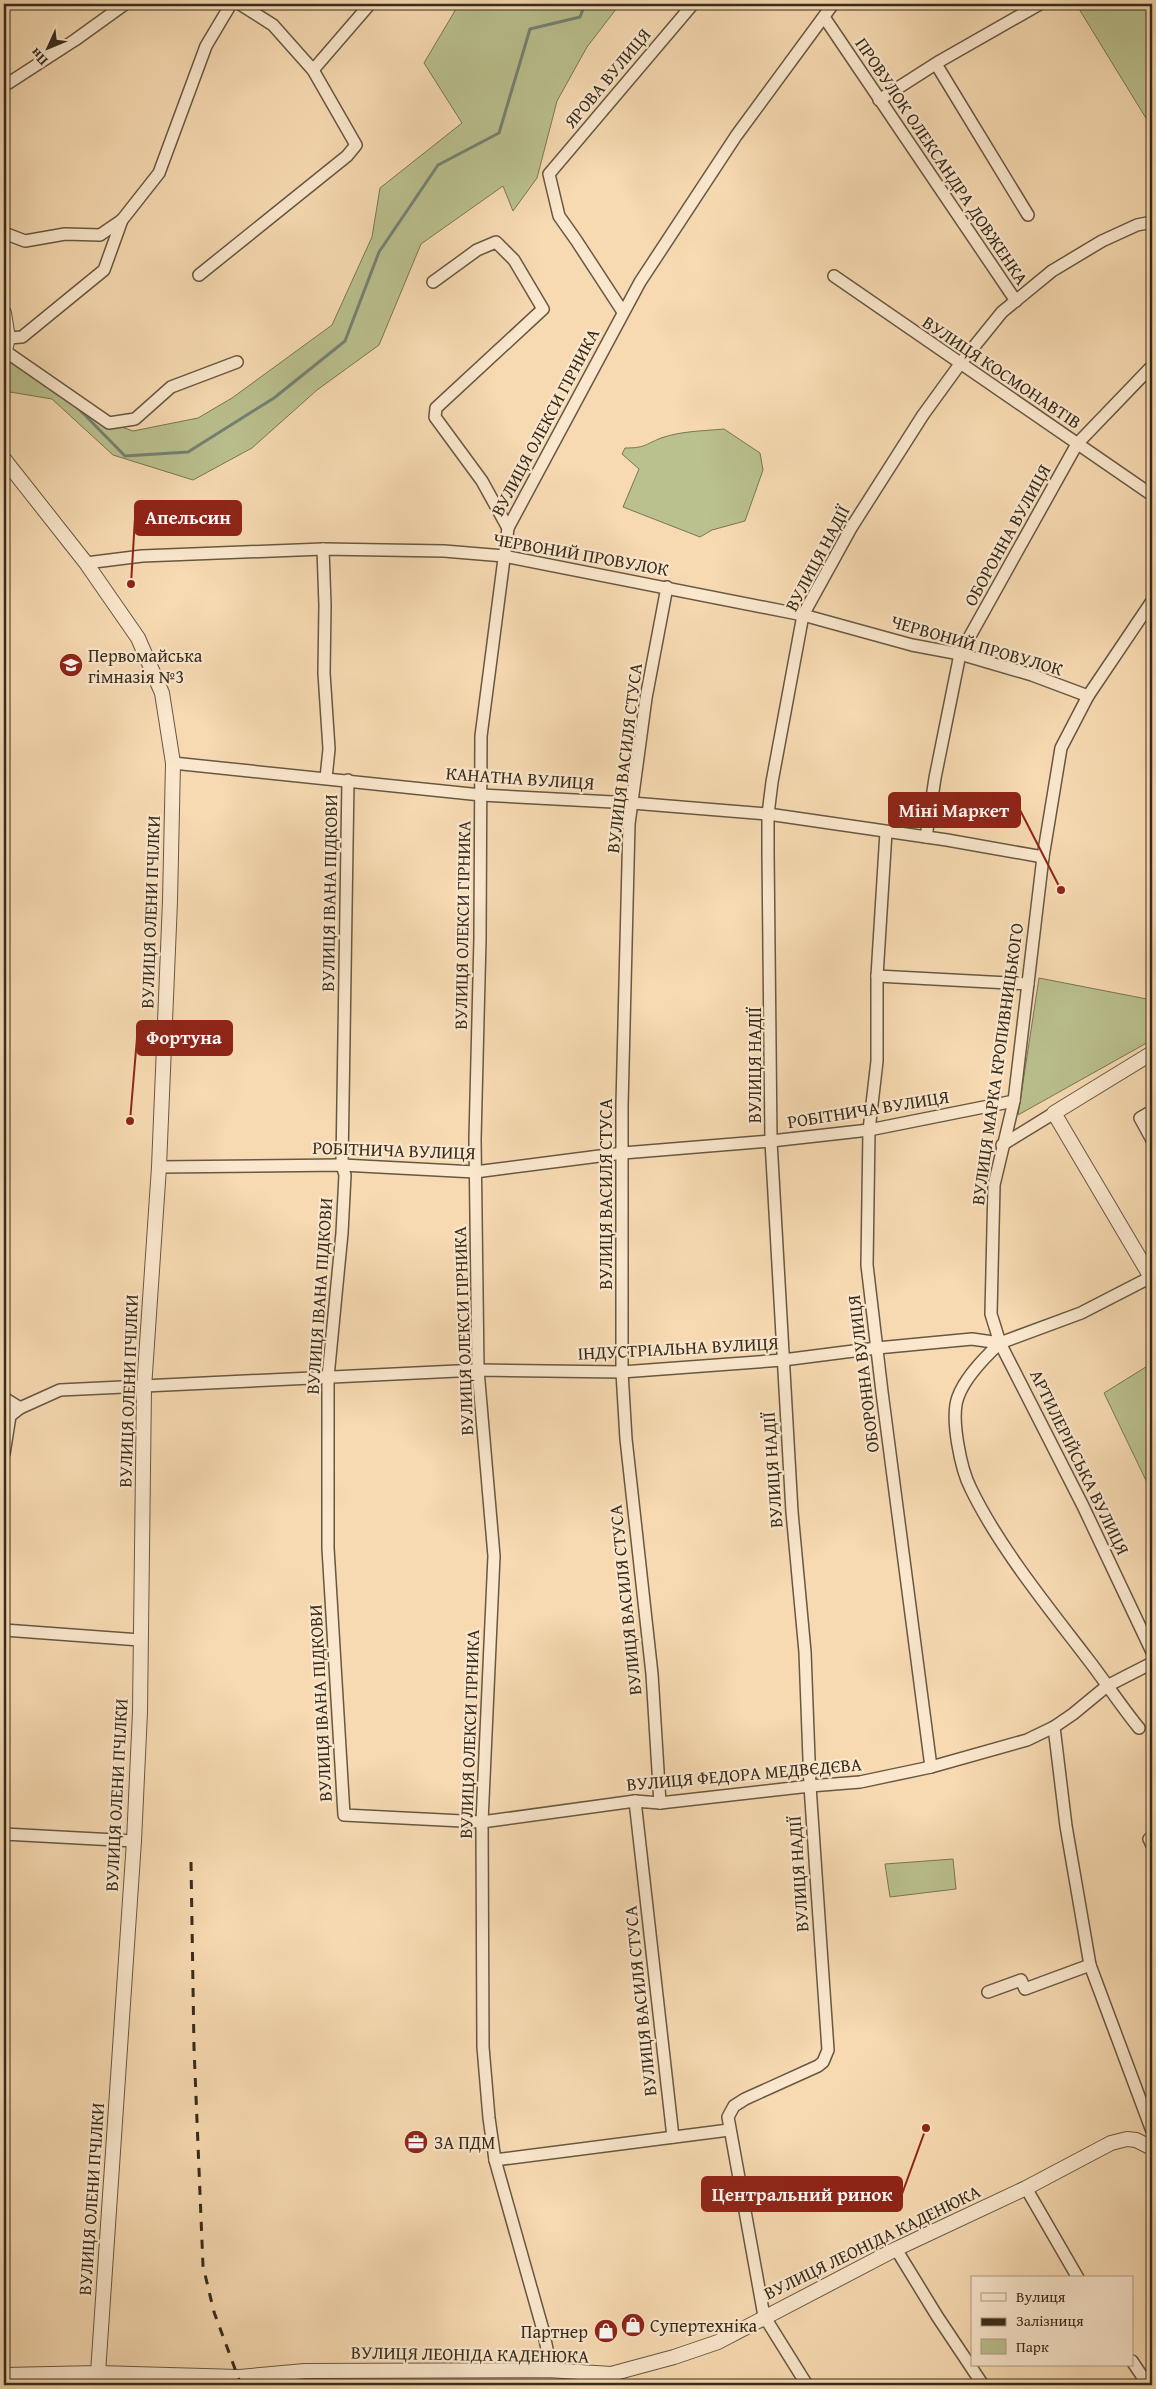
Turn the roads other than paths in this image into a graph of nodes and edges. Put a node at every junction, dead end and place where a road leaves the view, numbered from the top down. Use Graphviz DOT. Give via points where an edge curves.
graph roads {
  1 [pos="125,4"];
  2 [pos="231,4"];
  3 [pos="240,4"];
  4 [pos="370,4"];
  5 [pos="693,4"];
  6 [pos="833,4"];
  7 [pos="1040,4"];
  8 [pos="824,17"];
  9 [pos="936,64"];
  10 [pos="313,70"];
  11 [pos="4,86"];
  12 [pos="879,100"];
  13 [pos="1028,215"];
  14 [pos="122,220"];
  15 [pos="1152,222"];
  16 [pos="4,233"];
  17 [pos="199,275"];
  18 [pos="834,276"];
  19 [pos="434,282"];
  20 [pos="1016,300"];
  21 [pos="623,312"];
  22 [pos="4,313"];
  23 [pos="6,348"];
  24 [pos="237,362"];
  25 [pos="960,364"];
  26 [pos="1152,366"];
  27 [pos="1078,444"];
  28 [pos="4,459"];
  29 [pos="1152,494"];
  30 [pos="508,528"];
  31 [pos="323,549"];
  32 [pos="504,556"];
  33 [pos="86,563"];
  34 [pos="667,587"];
  35 [pos="1152,601"];
  36 [pos="803,615"];
  37 [pos="960,654"];
  38 [pos="1088,696"];
  39 [pos="173,763"];
  40 [pos="326,778"];
  41 [pos="348,780"];
  42 [pos="481,795"];
  43 [pos="632,803"];
  44 [pos="768,814"];
  45 [pos="886,832"];
  46 [pos="926,837"];
  47 [pos="1043,857"];
  48 [pos="878,976"];
  49 [pos="1028,984"];
  50 [pos="1152,1052"];
  51 [pos="1014,1102"];
  52 [pos="1152,1111"];
  53 [pos="1054,1113"];
  54 [pos="869,1130"];
  55 [pos="1152,1140"];
  56 [pos="771,1141"];
  57 [pos="1002,1146"];
  58 [pos="623,1153"];
  59 [pos="342,1165"];
  60 [pos="159,1167"];
  61 [pos="475,1172"];
  62 [pos="1152,1278"];
  63 [pos="1000,1343"];
  64 [pos="876,1348"];
  65 [pos="782,1360"];
  66 [pos="478,1370"];
  67 [pos="622,1372"];
  68 [pos="328,1377"];
  69 [pos="144,1388"];
  70 [pos="4,1398"];
  71 [pos="20,1408"];
  72 [pos="4,1454"];
  73 [pos="4,1630"];
  74 [pos="140,1640"];
  75 [pos="1152,1652"];
  76 [pos="1152,1663"];
  77 [pos="1107,1686"];
  78 [pos="1054,1726"];
  79 [pos="1139,1728"];
  80 [pos="931,1766"];
  81 [pos="810,1786"];
  82 [pos="635,1801"];
  83 [pos="660,1803"];
  84 [pos="344,1815"];
  85 [pos="482,1822"];
  86 [pos="4,1834"];
  87 [pos="134,1841"];
  88 [pos="1090,1965"];
  89 [pos="988,1992"];
  90 [pos="729,2130"];
  91 [pos="1152,2131"];
  92 [pos="673,2137"];
  93 [pos="1152,2148"];
  94 [pos="495,2160"];
  95 [pos="1026,2188"];
  96 [pos="896,2249"];
  97 [pos="1077,2276"];
  98 [pos="764,2316"];
  99 [pos="1134,2364"];
  100 [pos="548,2370"];
  101 [pos="98,2373"];
  102 [pos="4,2375"];
  103 [pos="613,2380"];
  104 [pos="807,2385"];
  105 [pos="983,2385"];
  106 [pos="1148,2385"];
  1 -- 11 [label="street"];
  2 -- 14 [label="street" via="206,46 159,173"];
  3 -- 10 [label="street" via="274,24"];
  4 -- 10 [label="street"];
  5 -- 21 [label="street, ЯРОВА ВУЛИЦЯ" via="549,174 559,216"];
  6 -- 8 [label="street, ВУЛИЦЯ ОЛЕКСИ ГІРНИКА"];
  7 -- 9 [label="street"];
  8 -- 12 [label="street, ПРОВУЛОК ОЛЕКСАНДРА ДОВЖЕНКА"];
  8 -- 21 [label="street, ВУЛИЦЯ ОЛЕКСИ ГІРНИКА" via="736,136"];
  9 -- 12 [label="street"];
  9 -- 13 [label="street"];
  10 -- 17 [label="street" via="356,145 347,156"];
  12 -- 20 [label="street, ПРОВУЛОК ОЛЕКСАНДРА ДОВЖЕНКА"];
  14 -- 16 [label="street" via="100,236 65,234 25,241"];
  14 -- 23 [label="street" via="104,270"];
  15 -- 20 [label="street, ВУЛИЦЯ НАДІЇ" via="1137,225 1102,241 1052,271"];
  18 -- 25 [label="street, ВУЛИЦЯ КОСМОНАВТІВ"];
  19 -- 30 [label="street" via="470,254 496,242 514,260 544,309 436,408 435,417 482,480"];
  20 -- 25 [label="street, ВУЛИЦЯ НАДІЇ" via="1002,312"];
  21 -- 30 [label="street, ВУЛИЦЯ ОЛЕКСИ ГІРНИКА"];
  22 -- 23 [label="street"];
  23 -- 24 [label="street" via="109,422 136,419 171,387"];
  25 -- 27 [label="street, ВУЛИЦЯ КОСМОНАВТІВ"];
  25 -- 36 [label="street, ВУЛИЦЯ НАДІЇ" via="923,415 851,528"];
  26 -- 27 [label="street, ОБОРОННА ВУЛИЦЯ"];
  27 -- 29 [label="street, ВУЛИЦЯ КОСМОНАВТІВ"];
  27 -- 37 [label="street, ОБОРОННА ВУЛИЦЯ"];
  28 -- 33 [label="street, ВУЛИЦЯ ОЛЕНИ ПЧІЛКИ"];
  30 -- 32 [label="street, ВУЛИЦЯ ОЛЕКСИ ГІРНИКА"];
  31 -- 32 [label="street, ЧЕРВОНИЙ ПРОВУЛОК" via="444,551"];
  31 -- 33 [label="street, ЧЕРВОНИЙ ПРОВУЛОК" via="142,556"];
  31 -- 40 [label="street, ВУЛИЦЯ ІВАНА ПІДКОВИ" via="324,673 329,749"];
  32 -- 34 [label="street, ЧЕРВОНИЙ ПРОВУЛОК"];
  32 -- 42 [label="street, ВУЛИЦЯ ОЛЕКСИ ГІРНИКА" via="481,736"];
  33 -- 39 [label="street, ВУЛИЦЯ ОЛЕНИ ПЧІЛКИ" via="141,646 162,693"];
  34 -- 36 [label="street, ЧЕРВОНИЙ ПРОВУЛОК"];
  34 -- 43 [label="street, ВУЛИЦЯ ВАСИЛЯ СТУСА" via="646,698"];
  35 -- 38 [label="street, ВУЛИЦЯ МАРКА КРОПИВНИЦЬКОГО"];
  36 -- 37 [label="street, ЧЕРВОНИЙ ПРОВУЛОК"];
  36 -- 44 [label="street, ВУЛИЦЯ НАДІЇ"];
  37 -- 38 [label="street, ЧЕРВОНИЙ ПРОВУЛОК"];
  37 -- 46 [label="street, ОБОРОННА ВУЛИЦЯ"];
  38 -- 47 [label="street, ВУЛИЦЯ МАРКА КРОПИВНИЦЬКОГО" via="1061,748"];
  39 -- 40 [label="street, КАНАТНА ВУЛИЦЯ"];
  39 -- 60 [label="street, ВУЛИЦЯ ОЛЕНИ ПЧІЛКИ"];
  40 -- 41 [label="street, КАНАТНА ВУЛИЦЯ"];
  41 -- 42 [label="street, КАНАТНА ВУЛИЦЯ"];
  41 -- 59 [label="street, ВУЛИЦЯ ІВАНА ПІДКОВИ"];
  42 -- 43 [label="street, КАНАТНА ВУЛИЦЯ"];
  42 -- 61 [label="street, ВУЛИЦЯ ОЛЕКСИ ГІРНИКА"];
  43 -- 44 [label="street, КАНАТНА ВУЛИЦЯ"];
  43 -- 58 [label="street, ВУЛИЦЯ ВАСИЛЯ СТУСА" via="628,844"];
  44 -- 45 [label="street, КАНАТНА ВУЛИЦЯ"];
  44 -- 56 [label="street, ВУЛИЦЯ НАДІЇ"];
  45 -- 46 [label="street, КАНАТНА ВУЛИЦЯ"];
  45 -- 48 [label="street, ОБОРОННА ВУЛИЦЯ"];
  46 -- 47 [label="street, КАНАТНА ВУЛИЦЯ"];
  47 -- 49 [label="street, ВУЛИЦЯ МАРКА КРОПИВНИЦЬКОГО"];
  48 -- 49 [label="street"];
  48 -- 54 [label="street, ОБОРОННА ВУЛИЦЯ" via="877,1061"];
  49 -- 51 [label="street, ВУЛИЦЯ МАРКА КРОПИВНИЦЬКОГО"];
  50 -- 53 [label="street"];
  51 -- 54 [label="street, РОБІТНИЧА ВУЛИЦЯ"];
  51 -- 57 [label="street, ВУЛИЦЯ МАРКА КРОПИВНИЦЬКОГО"];
  52 -- 55 [label="street" via="1140,1118"];
  53 -- 57 [label="street"];
  53 -- 62 [label="street"];
  54 -- 56 [label="street, РОБІТНИЧА ВУЛИЦЯ"];
  54 -- 64 [label="street, ОБОРОННА ВУЛИЦЯ" via="867,1265"];
  56 -- 58 [label="street, РОБІТНИЧА ВУЛИЦЯ"];
  56 -- 65 [label="street, ВУЛИЦЯ НАДІЇ"];
  57 -- 63 [label="street, ВУЛИЦЯ МАРКА КРОПИВНИЦЬКОГО" via="994,1185 991,1279 991,1314"];
  58 -- 61 [label="street, РОБІТНИЧА ВУЛИЦЯ"];
  58 -- 67 [label="street, ВУЛИЦЯ ВАСИЛЯ СТУСА"];
  59 -- 60 [label="street, РОБІТНИЧА ВУЛИЦЯ"];
  59 -- 61 [label="street, РОБІТНИЧА ВУЛИЦЯ"];
  59 -- 68 [label="street, ВУЛИЦЯ ІВАНА ПІДКОВИ" via="345,1175 342,1233"];
  60 -- 69 [label="street, ВУЛИЦЯ ОЛЕНИ ПЧІЛКИ"];
  61 -- 66 [label="street, ВУЛИЦЯ ОЛЕКСИ ГІРНИКА"];
  62 -- 63 [label="street" via="1081,1312"];
  63 -- 64 [label="street, ІНДУСТРІАЛЬНА ВУЛИЦЯ" via="972,1339"];
  63 -- 75 [label="street, АРТИЛЕРІЙСЬКА ВУЛИЦЯ" via="1083,1506"];
  63 -- 77 [label="street" via="958,1397 956,1423 970,1488 1016,1562"];
  64 -- 65 [label="street, ІНДУСТРІАЛЬНА ВУЛИЦЯ"];
  64 -- 80 [label="street, ОБОРОННА ВУЛИЦЯ"];
  65 -- 67 [label="street, ІНДУСТРІАЛЬНА ВУЛИЦЯ"];
  65 -- 81 [label="street, ВУЛИЦЯ НАДІЇ" via="804,1652"];
  66 -- 67 [label="street, ІНДУСТРІАЛЬНА ВУЛИЦЯ"];
  66 -- 68 [label="street, ІНДУСТРІАЛЬНА ВУЛИЦЯ"];
  66 -- 85 [label="street, ВУЛИЦЯ ОЛЕКСИ ГІРНИКА" via="494,1556"];
  67 -- 83 [label="street, ВУЛИЦЯ ВАСИЛЯ СТУСА" via="626,1439 652,1674"];
  68 -- 69 [label="street, ІНДУСТРІАЛЬНА ВУЛИЦЯ"];
  68 -- 84 [label="street, ВУЛИЦЯ ІВАНА ПІДКОВИ" via="328,1548"];
  69 -- 71 [label="street, ІНДУСТРІАЛЬНА ВУЛИЦЯ" via="60,1390"];
  69 -- 74 [label="street, ВУЛИЦЯ ОЛЕНИ ПЧІЛКИ"];
  70 -- 71 [label="street"];
  71 -- 72 [label="street" via="10,1416"];
  73 -- 74 [label="street"];
  74 -- 87 [label="street, ВУЛИЦЯ ОЛЕНИ ПЧІЛКИ"];
  76 -- 77 [label="street, ВУЛИЦЯ ФЕДОРА МЕДВЄДЄВА"];
  77 -- 78 [label="street, ВУЛИЦЯ ФЕДОРА МЕДВЄДЄВА"];
  77 -- 79 [label="street"];
  78 -- 80 [label="street, ВУЛИЦЯ ФЕДОРА МЕДВЄДЄВА" via="1027,1740"];
  78 -- 88 [label="street" via="1066,1826"];
  80 -- 81 [label="street, ВУЛИЦЯ ФЕДОРА МЕДВЄДЄВА" via="860,1782"];
  81 -- 83 [label="street, ВУЛИЦЯ ФЕДОРА МЕДВЄДЄВА"];
  81 -- 90 [label="street, ВУЛИЦЯ НАДІЇ" via="828,2050 823,2062 809,2071 734,2106 728,2117"];
  82 -- 83 [label="street, ВУЛИЦЯ ФЕДОРА МЕДВЄДЄВА"];
  82 -- 85 [label="street, ВУЛИЦЯ ФЕДОРА МЕДВЄДЄВА"];
  82 -- 92 [label="street, ВУЛИЦЯ ВАСИЛЯ СТУСА"];
  84 -- 85 [label="street, ВУЛИЦЯ ФЕДОРА МЕДВЄДЄВА"];
  85 -- 94 [label="street, ВУЛИЦЯ ОЛЕКСИ ГІРНИКА" via="483,2047"];
  86 -- 87 [label="street"];
  87 -- 101 [label="street, ВУЛИЦЯ ОЛЕНИ ПЧІЛКИ"];
  88 -- 89 [label="street" via="1025,1990 1021,1980"];
  88 -- 91 [label="street"];
  90 -- 92 [label="street"];
  90 -- 98 [label="street"];
  92 -- 94 [label="street"];
  93 -- 95 [label="street, ВУЛИЦЯ ЛЕОНІДА КАДЕНЮКА" via="1136,2140 1119,2140"];
  94 -- 100 [label="street, ВУЛИЦЯ ОЛЕКСИ ГІРНИКА" via="543,2330"];
  95 -- 96 [label="street, ВУЛИЦЯ ЛЕОНІДА КАДЕНЮКА"];
  95 -- 97 [label="street"];
  96 -- 98 [label="street, ВУЛИЦЯ ЛЕОНІДА КАДЕНЮКА"];
  96 -- 105 [label="street"];
  98 -- 103 [label="street, ВУЛИЦЯ ЛЕОНІДА КАДЕНЮКА" via="718,2342"];
  98 -- 104 [label="street"];
  99 -- 106 [label="street"];
  100 -- 101 [label="street, ВУЛИЦЯ ЛЕОНІДА КАДЕНЮКА" via="305,2371 239,2378"];
  100 -- 103 [label="street, ВУЛИЦЯ ЛЕОНІДА КАДЕНЮКА"];
  101 -- 102 [label="street, ВУЛИЦЯ ЛЕОНІДА КАДЕНЮКА"];
}
